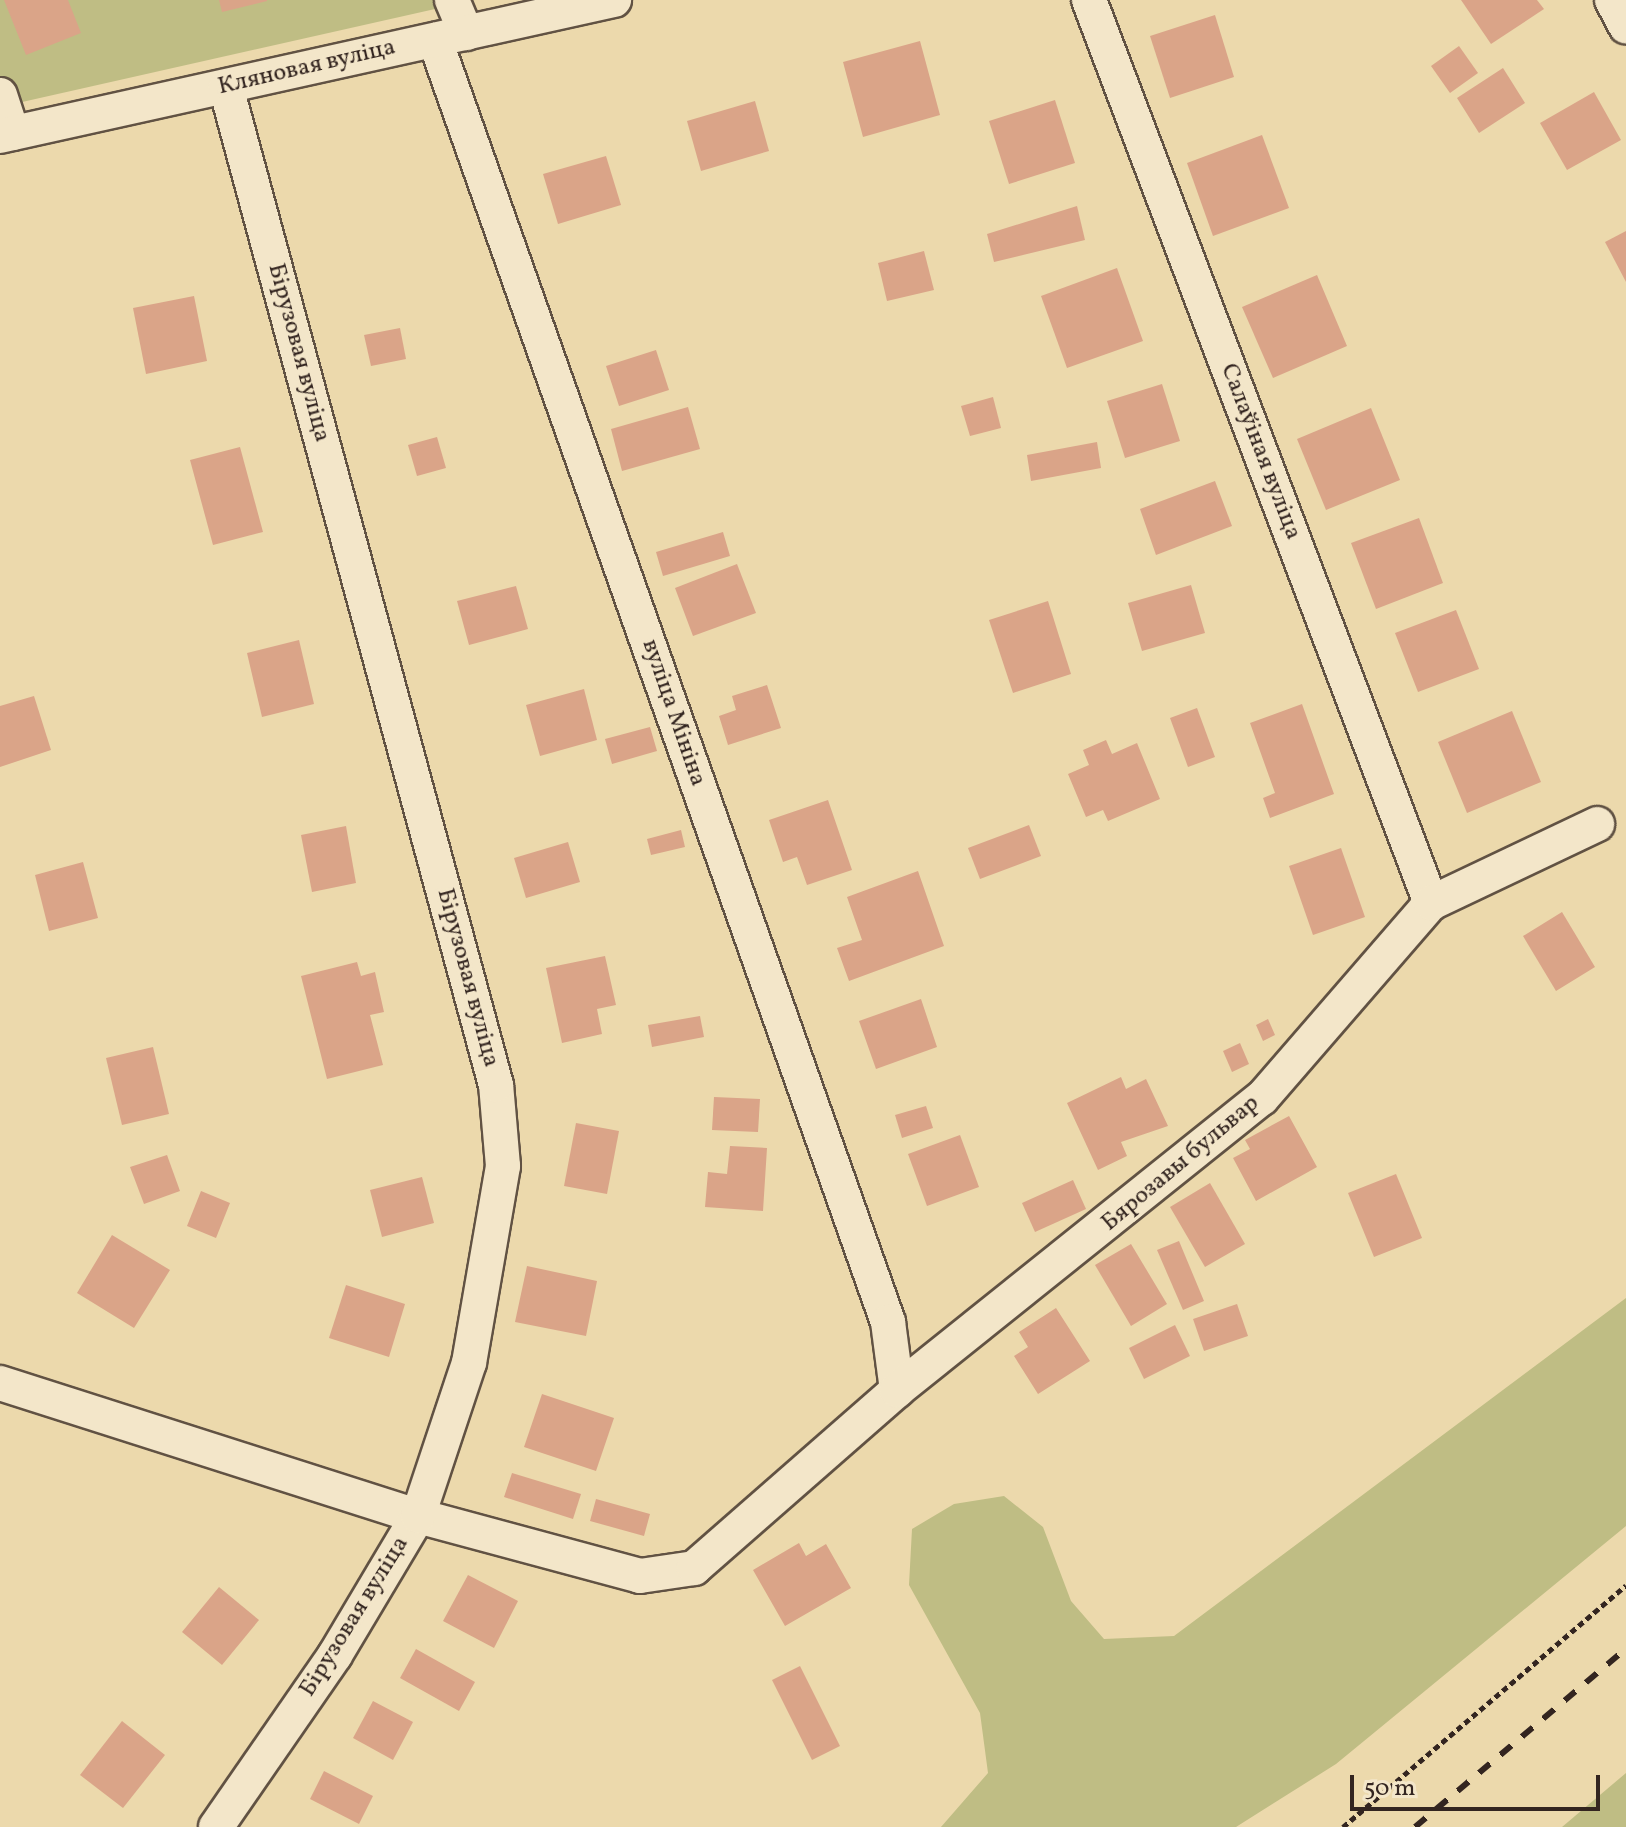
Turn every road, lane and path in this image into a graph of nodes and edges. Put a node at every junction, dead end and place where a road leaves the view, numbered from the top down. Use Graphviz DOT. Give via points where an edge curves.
graph roads {
  1 [pos="452,0"];
  2 [pos="614,0"];
  3 [pos="1089,0"];
  4 [pos="1612,0"];
  5 [pos="1626,26"];
  6 [pos="450,36"];
  7 [pos="226,87"];
  8 [pos="0,95"];
  9 [pos="6,135"];
  10 [pos="1597,824"];
  11 [pos="1431,903"];
  12 [pos="0,1383"];
  13 [pos="897,1390"];
  14 [pos="418,1516"];
  15 [pos="1626,1585"];
  16 [pos="216,1827"];
  17 [pos="1343,1827"];
  1 -- 6 [label="street, вуліца Мініна"];
  2 -- 6 [label="street, Кляновая вуліца"];
  3 -- 11 [label="street, Салаўіная вуліца"];
  4 -- 5 [label="street"];
  6 -- 7 [label="street, Кляновая вуліца"];
  6 -- 13 [label="street, вуліца Мініна" via="888,1322"];
  7 -- 9 [label="street, Кляновая вуліца"];
  7 -- 14 [label="street, Бірузовая вуліца" via="496,1085 503,1166 469,1363"];
  8 -- 9 [label="street"];
  10 -- 11 [label="street"];
  11 -- 13 [label="street, Бярозавы бульвар" via="1262,1098"];
  12 -- 14 [label="street, Бярозавы бульвар"];
  13 -- 14 [label="street, Бярозавы бульвар" via="694,1568 640,1576"];
  14 -- 16 [label="street, Бірузовая вуліца" via="335,1655"];
  15 -- 17 [label="path"];
}
